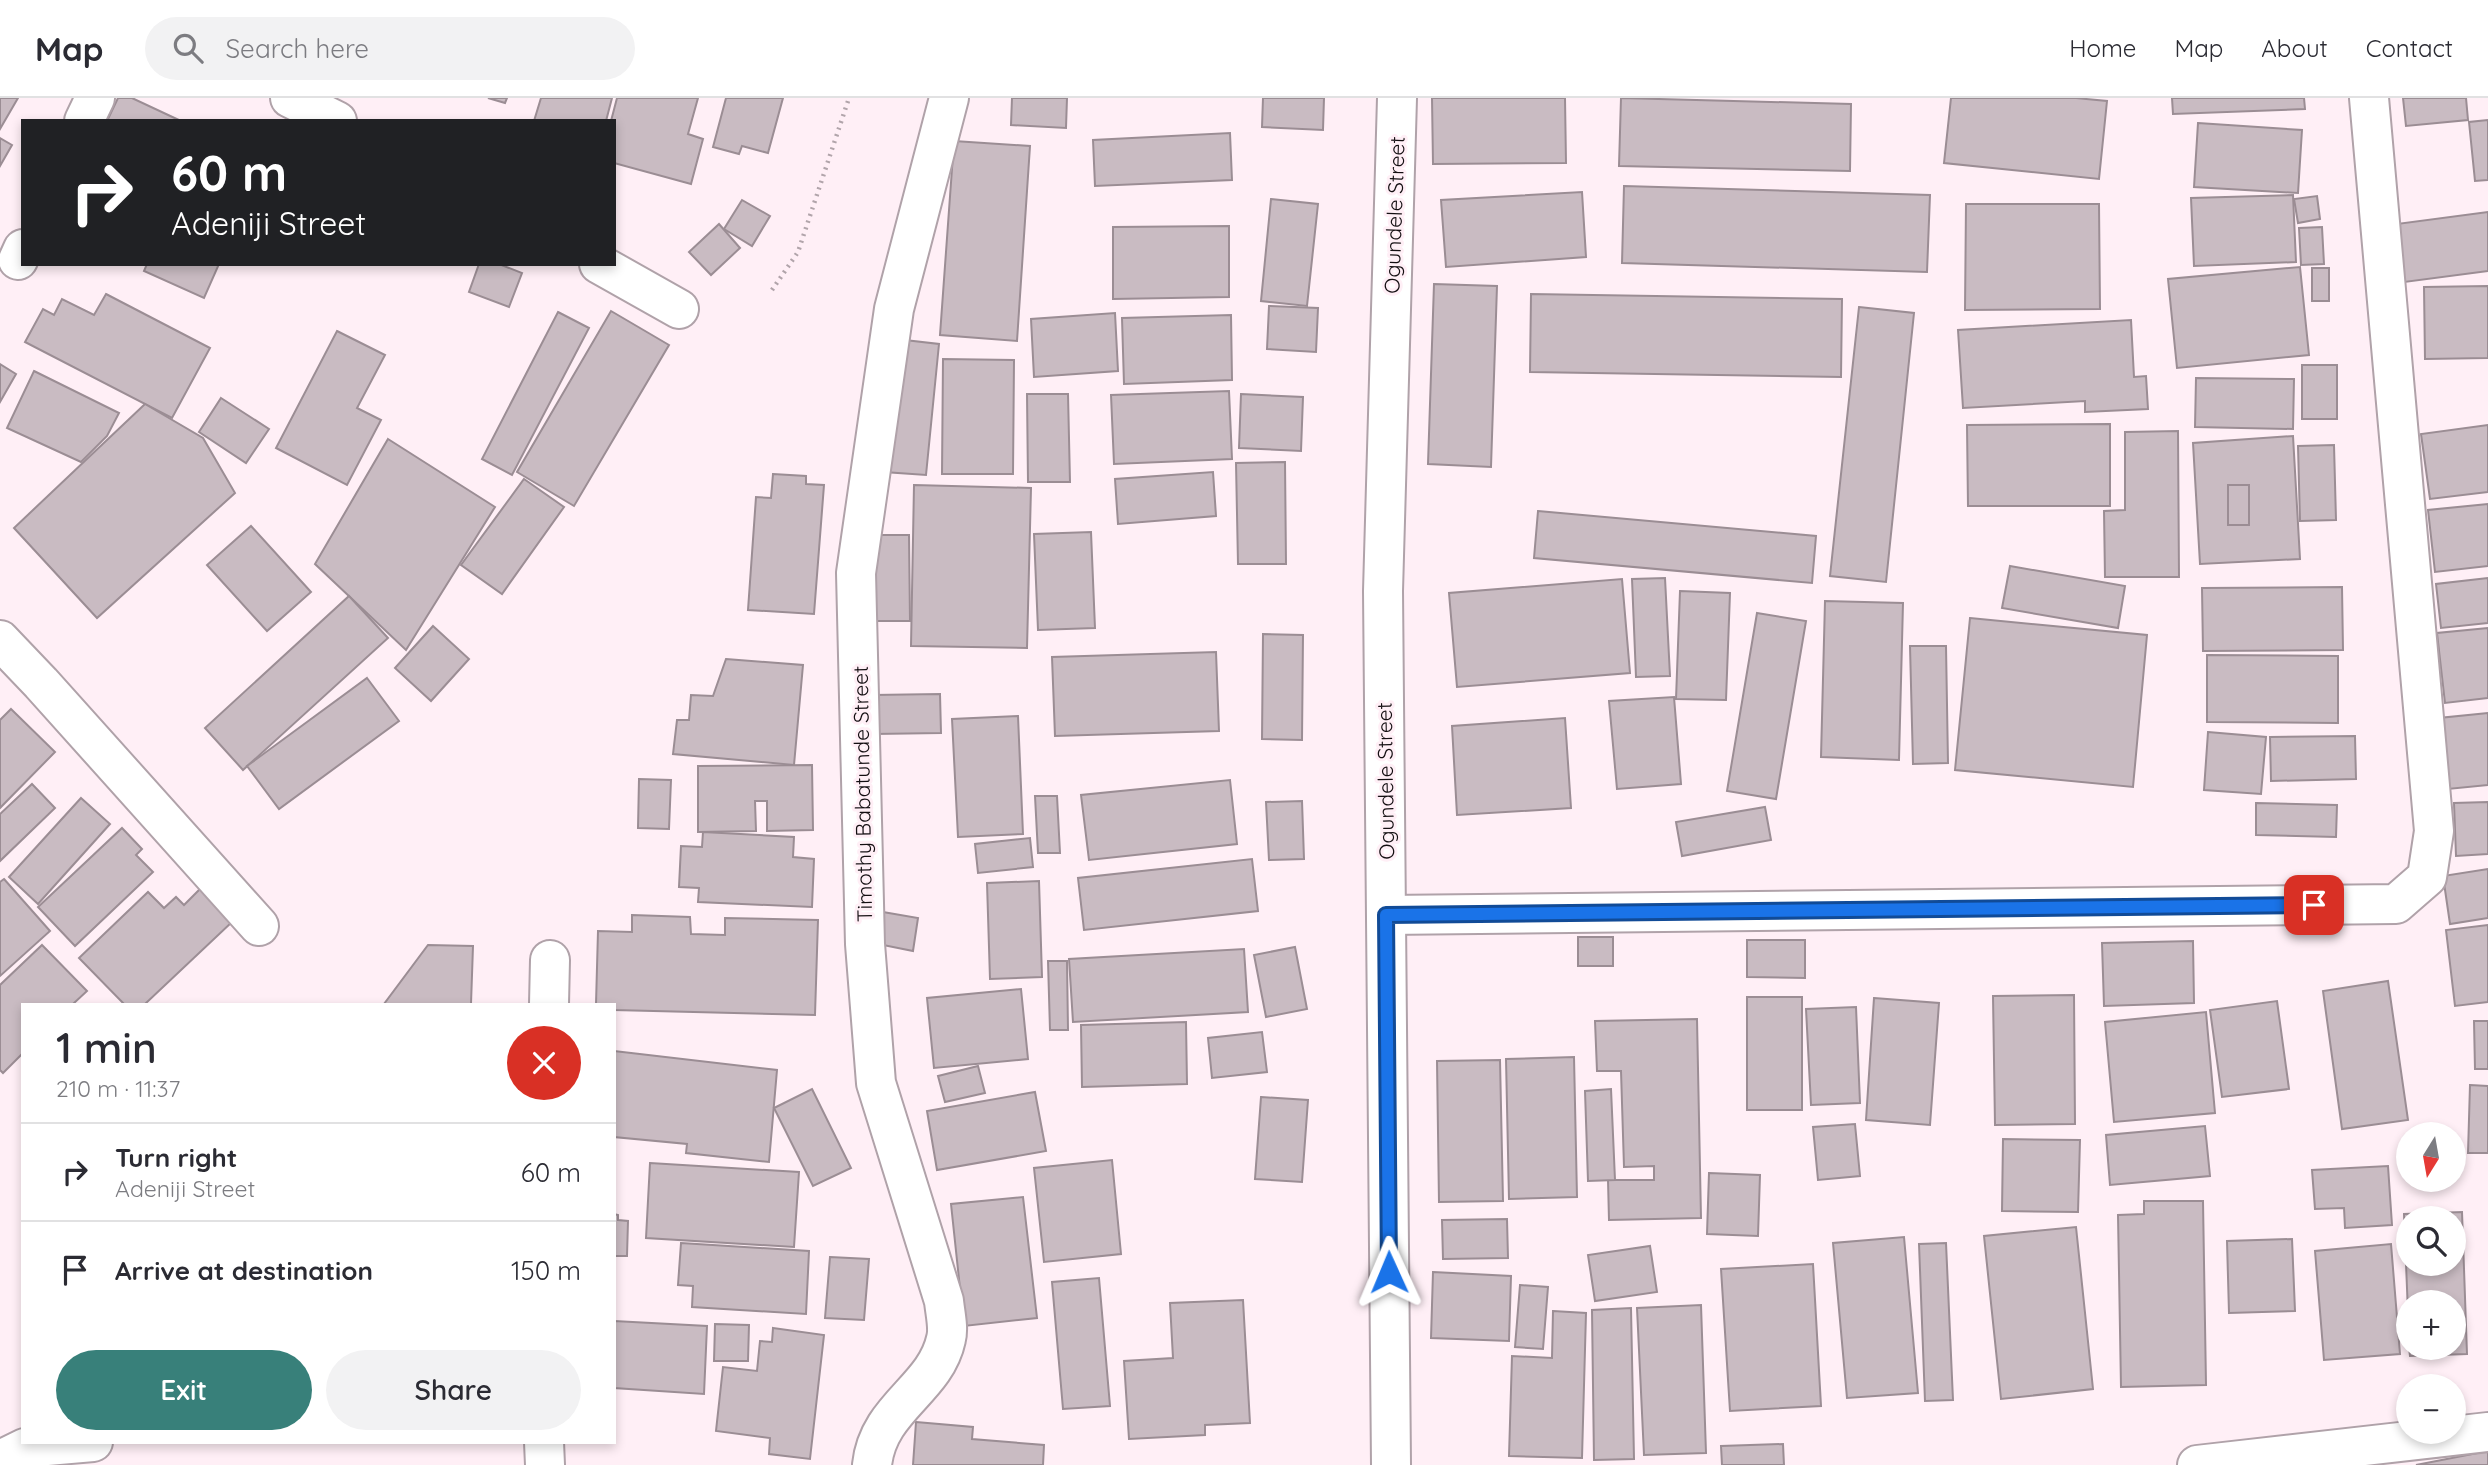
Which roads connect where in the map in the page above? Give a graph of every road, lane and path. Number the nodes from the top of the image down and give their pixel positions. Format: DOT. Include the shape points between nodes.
graph roads {
  1 [pos="95,98"];
  2 [pos="290,98"];
  3 [pos="849,98"];
  4 [pos="949,98"];
  5 [pos="1397,98"];
  6 [pos="2369,98"];
  7 [pos="85,119"];
  8 [pos="333,119"];
  9 [pos="603,266"];
  10 [pos="772,290"];
  11 [pos="679,309"];
  12 [pos="0,640"];
  13 [pos="1386,915"];
  14 [pos="259,926"];
  15 [pos="550,960"];
  16 [pos="549,1003"];
  17 [pos="2488,1432"];
  18 [pos="70,1444"];
  19 [pos="544,1444"];
  20 [pos="2283,1459"];
  21 [pos="0,1460"];
  22 [pos="545,1465"];
  23 [pos="872,1465"];
  24 [pos="1391,1465"];
  25 [pos="2197,1465"];
  1 -- 7 [label="street"];
  2 -- 8 [label="street"];
  3 -- 10 [label="path" via="798,252"];
  4 -- 23 [label="street, Timothy Babatunde Street" via="894,309 856,573 865,944 876,1083 944,1301 947,1338 934,1370 888,1420"];
  5 -- 13 [label="street, Ogundele Street" via="1383,591"];
  6 -- 13 [label="street" via="2434,831 2427,877 2396,904"];
  9 -- 11 [label="street"];
  12 -- 14 [label="street"];
  13 -- 24 [label="street, Ogundele Street"];
  15 -- 16 [label="street"];
  17 -- 20 [label="street"];
  18 -- 21 [label="street" via="25,1448"];
  19 -- 22 [label="street"];
  20 -- 25 [label="street"];
}
